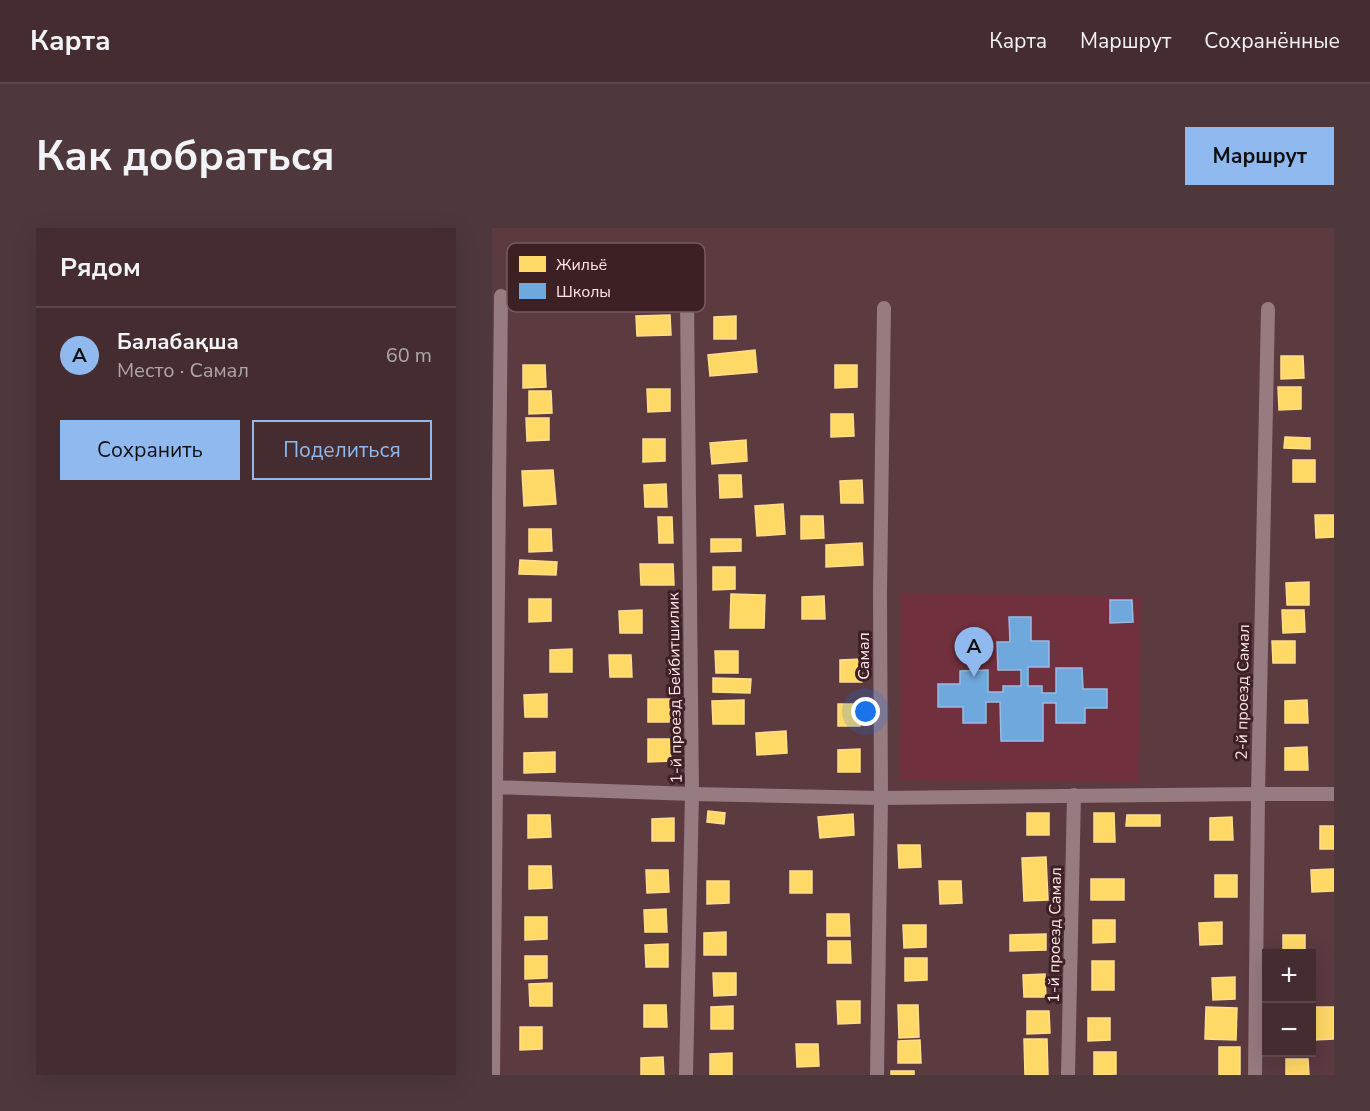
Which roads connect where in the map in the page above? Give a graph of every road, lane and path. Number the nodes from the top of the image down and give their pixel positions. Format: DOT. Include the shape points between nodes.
graph roads {
  1 [pos="501,296"];
  2 [pos="884,308"];
  3 [pos="1268,309"];
  4 [pos="687,312"];
  5 [pos="494,787"];
  6 [pos="692,794"];
  7 [pos="1258,794"];
  8 [pos="1334,794"];
  9 [pos="1074,795"];
  10 [pos="882,798"];
  11 [pos="493,1075"];
  12 [pos="686,1075"];
  13 [pos="877,1075"];
  14 [pos="1068,1075"];
  15 [pos="1255,1075"];
  1 -- 5 [label="street"];
  2 -- 10 [label="street, Самал"];
  3 -- 7 [label="street, 2-й проезд Самал"];
  4 -- 6 [label="street, 1-й проезд Бейбитшилик"];
  5 -- 6 [label="street"];
  5 -- 11 [label="street"];
  6 -- 10 [label="street"];
  6 -- 12 [label="street, 1-й проезд Бейбитшилик"];
  7 -- 8 [label="street"];
  7 -- 9 [label="street"];
  7 -- 15 [label="street, 2-й проезд Самал"];
  9 -- 10 [label="street"];
  9 -- 14 [label="street, 1-й проезд Самал"];
  10 -- 13 [label="street, Самал"];
}
